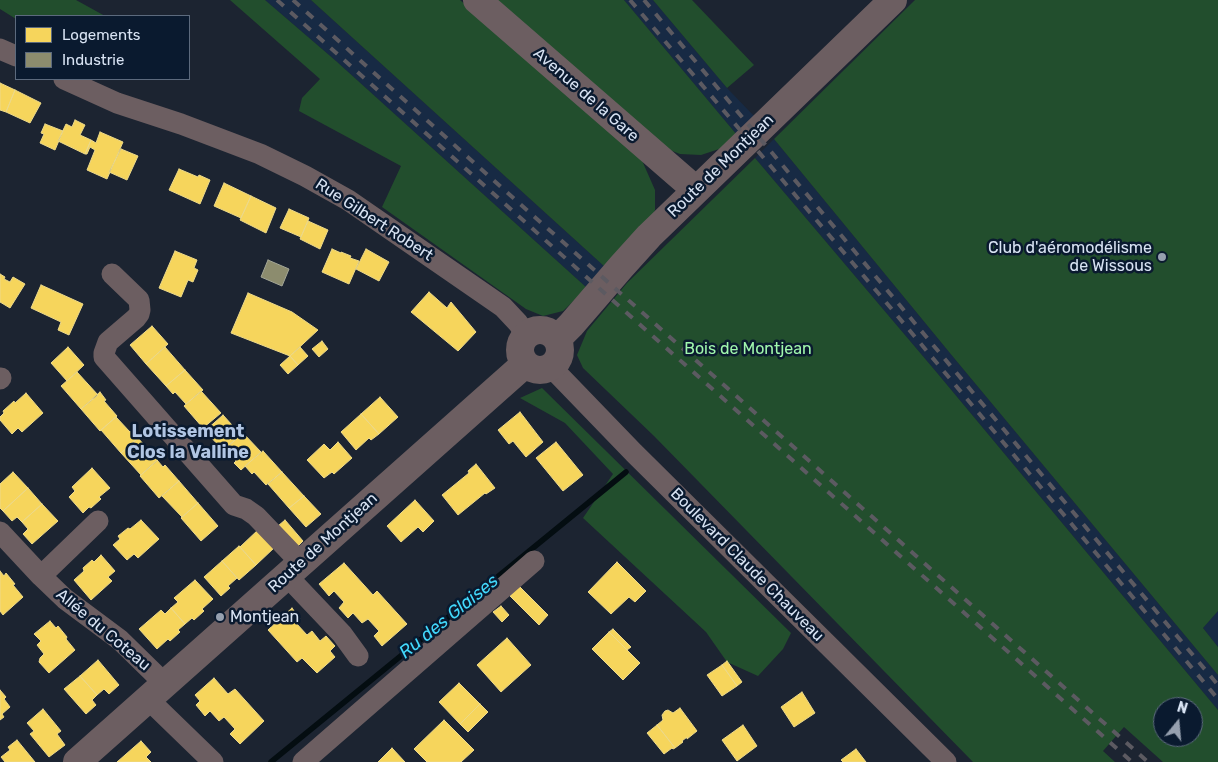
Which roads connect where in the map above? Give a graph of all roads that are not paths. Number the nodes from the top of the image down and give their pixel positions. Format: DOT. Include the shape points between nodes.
graph roads {
  1 [pos="477,0"];
  2 [pos="893,0"];
  3 [pos="0,48"];
  4 [pos="15,56"];
  5 [pos="66,80"];
  6 [pos="696,190"];
  7 [pos="112,274"];
  8 [pos="526,335"];
  9 [pos="557,339"];
  10 [pos="524,364"];
  11 [pos="551,367"];
  12 [pos="98,521"];
  13 [pos="0,532"];
  14 [pos="534,560"];
  15 [pos="294,569"];
  16 [pos="40,576"];
  17 [pos="358,656"];
  18 [pos="157,691"];
  19 [pos="77,762"];
  20 [pos="213,762"];
  21 [pos="303,762"];
  22 [pos="946,762"];
  1 -- 6 [label="street, Avenue de la Gare"];
  2 -- 6 [label="street, Route de Montjean"];
  3 -- 4 [label="street"];
  5 -- 8 [label="street, Rue Gilbert Robert" via="117,103 260,154 306,176 348,200 503,307"];
  6 -- 9 [label="street, Route de Montjean"];
  7 -- 15 [label="street" via="139,300 140,310 136,318 108,342 104,357 234,505 256,516"];
  8 -- 9 [label="street" via="546,330"];
  8 -- 10 [label="street" via="520,349"];
  9 -- 11 [label="street" via="560,354"];
  10 -- 11 [label="street" via="537,370"];
  10 -- 15 [label="street, Route de Montjean"];
  11 -- 22 [label="street, Boulevard Claude Chauveau"];
  12 -- 16 [label="street, Allée du Coteau"];
  13 -- 16 [label="street, Allée du Coteau"];
  14 -- 21 [label="street"];
  15 -- 17 [label="street"];
  15 -- 18 [label="street, Route de Montjean"];
  16 -- 18 [label="street, Allée du Coteau" via="120,640"];
  18 -- 19 [label="street, Route de Montjean"];
  18 -- 20 [label="street, Allée du Coteau"];
}
